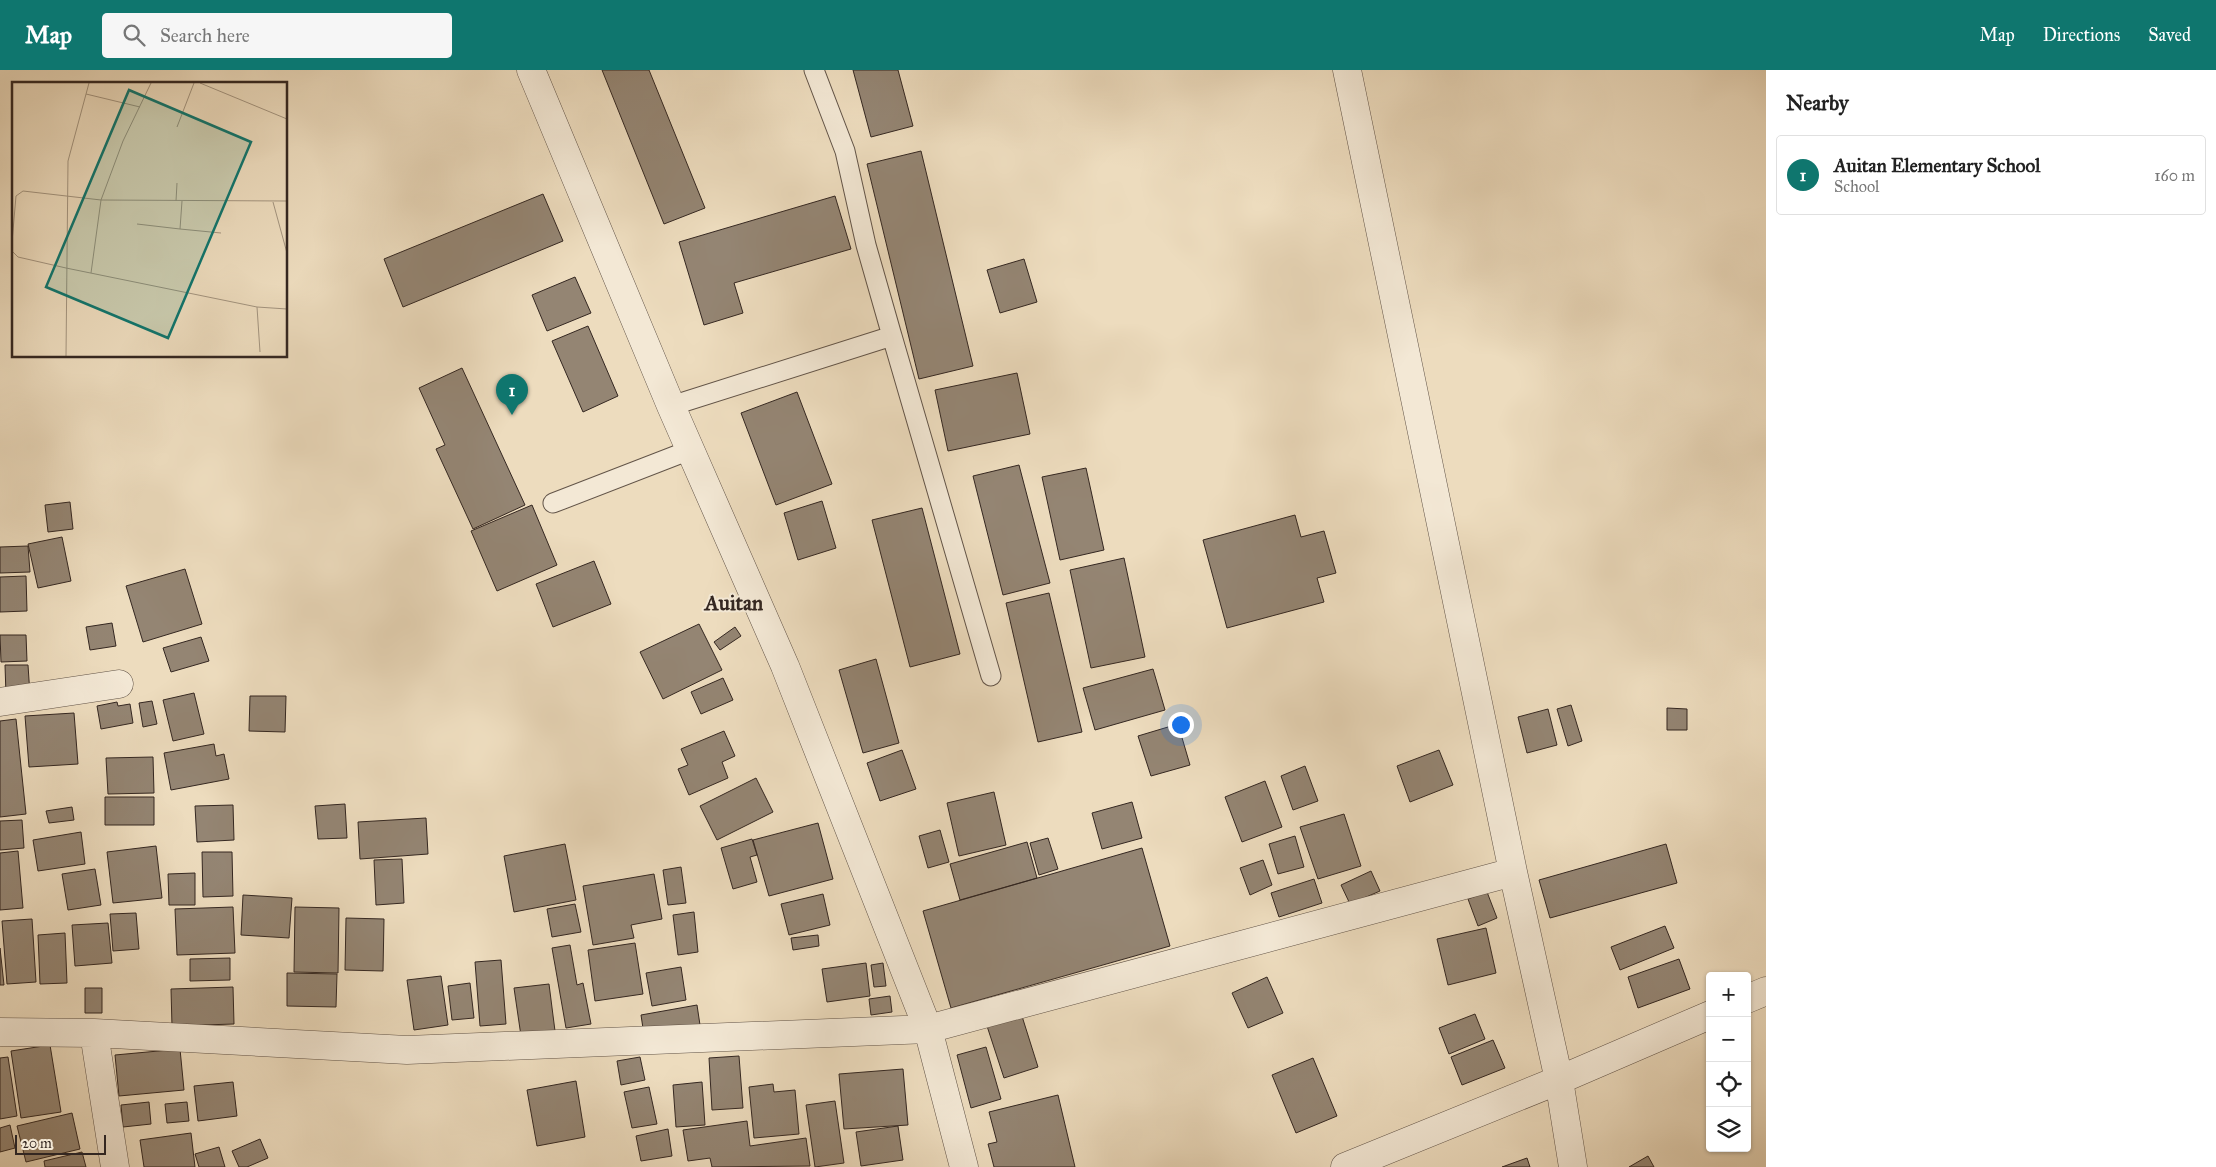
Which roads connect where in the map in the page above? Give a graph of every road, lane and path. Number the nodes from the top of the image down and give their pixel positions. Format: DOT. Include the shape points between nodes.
graph roads {
  1 [pos="531,70"];
  2 [pos="814,70"];
  3 [pos="1347,70"];
  4 [pos="892,336"];
  5 [pos="671,406"];
  6 [pos="690,450"];
  7 [pos="554,503"];
  8 [pos="991,676"];
  9 [pos="119,684"];
  10 [pos="0,702"];
  11 [pos="1513,872"];
  12 [pos="1766,991"];
  13 [pos="1751,997"];
  14 [pos="1706,1017"];
  15 [pos="928,1029"];
  16 [pos="0,1032"];
  17 [pos="94,1033"];
  18 [pos="1559,1080"];
  19 [pos="115,1167"];
  20 [pos="964,1167"];
  21 [pos="1345,1167"];
  22 [pos="1573,1167"];
  1 -- 5 [label="street"];
  2 -- 4 [label="lane" via="845,151 866,245"];
  3 -- 11 [label="street"];
  4 -- 5 [label="lane"];
  4 -- 8 [label="lane"];
  5 -- 6 [label="street"];
  6 -- 7 [label="lane"];
  6 -- 15 [label="street" via="785,666"];
  9 -- 10 [label="street"];
  11 -- 15 [label="street"];
  11 -- 18 [label="street"];
  12 -- 13 [label="street"];
  14 -- 18 [label="street"];
  15 -- 17 [label="street" via="407,1050"];
  15 -- 20 [label="street"];
  16 -- 17 [label="street"];
  17 -- 19 [label="street"];
  18 -- 21 [label="street"];
  18 -- 22 [label="street"];
}
